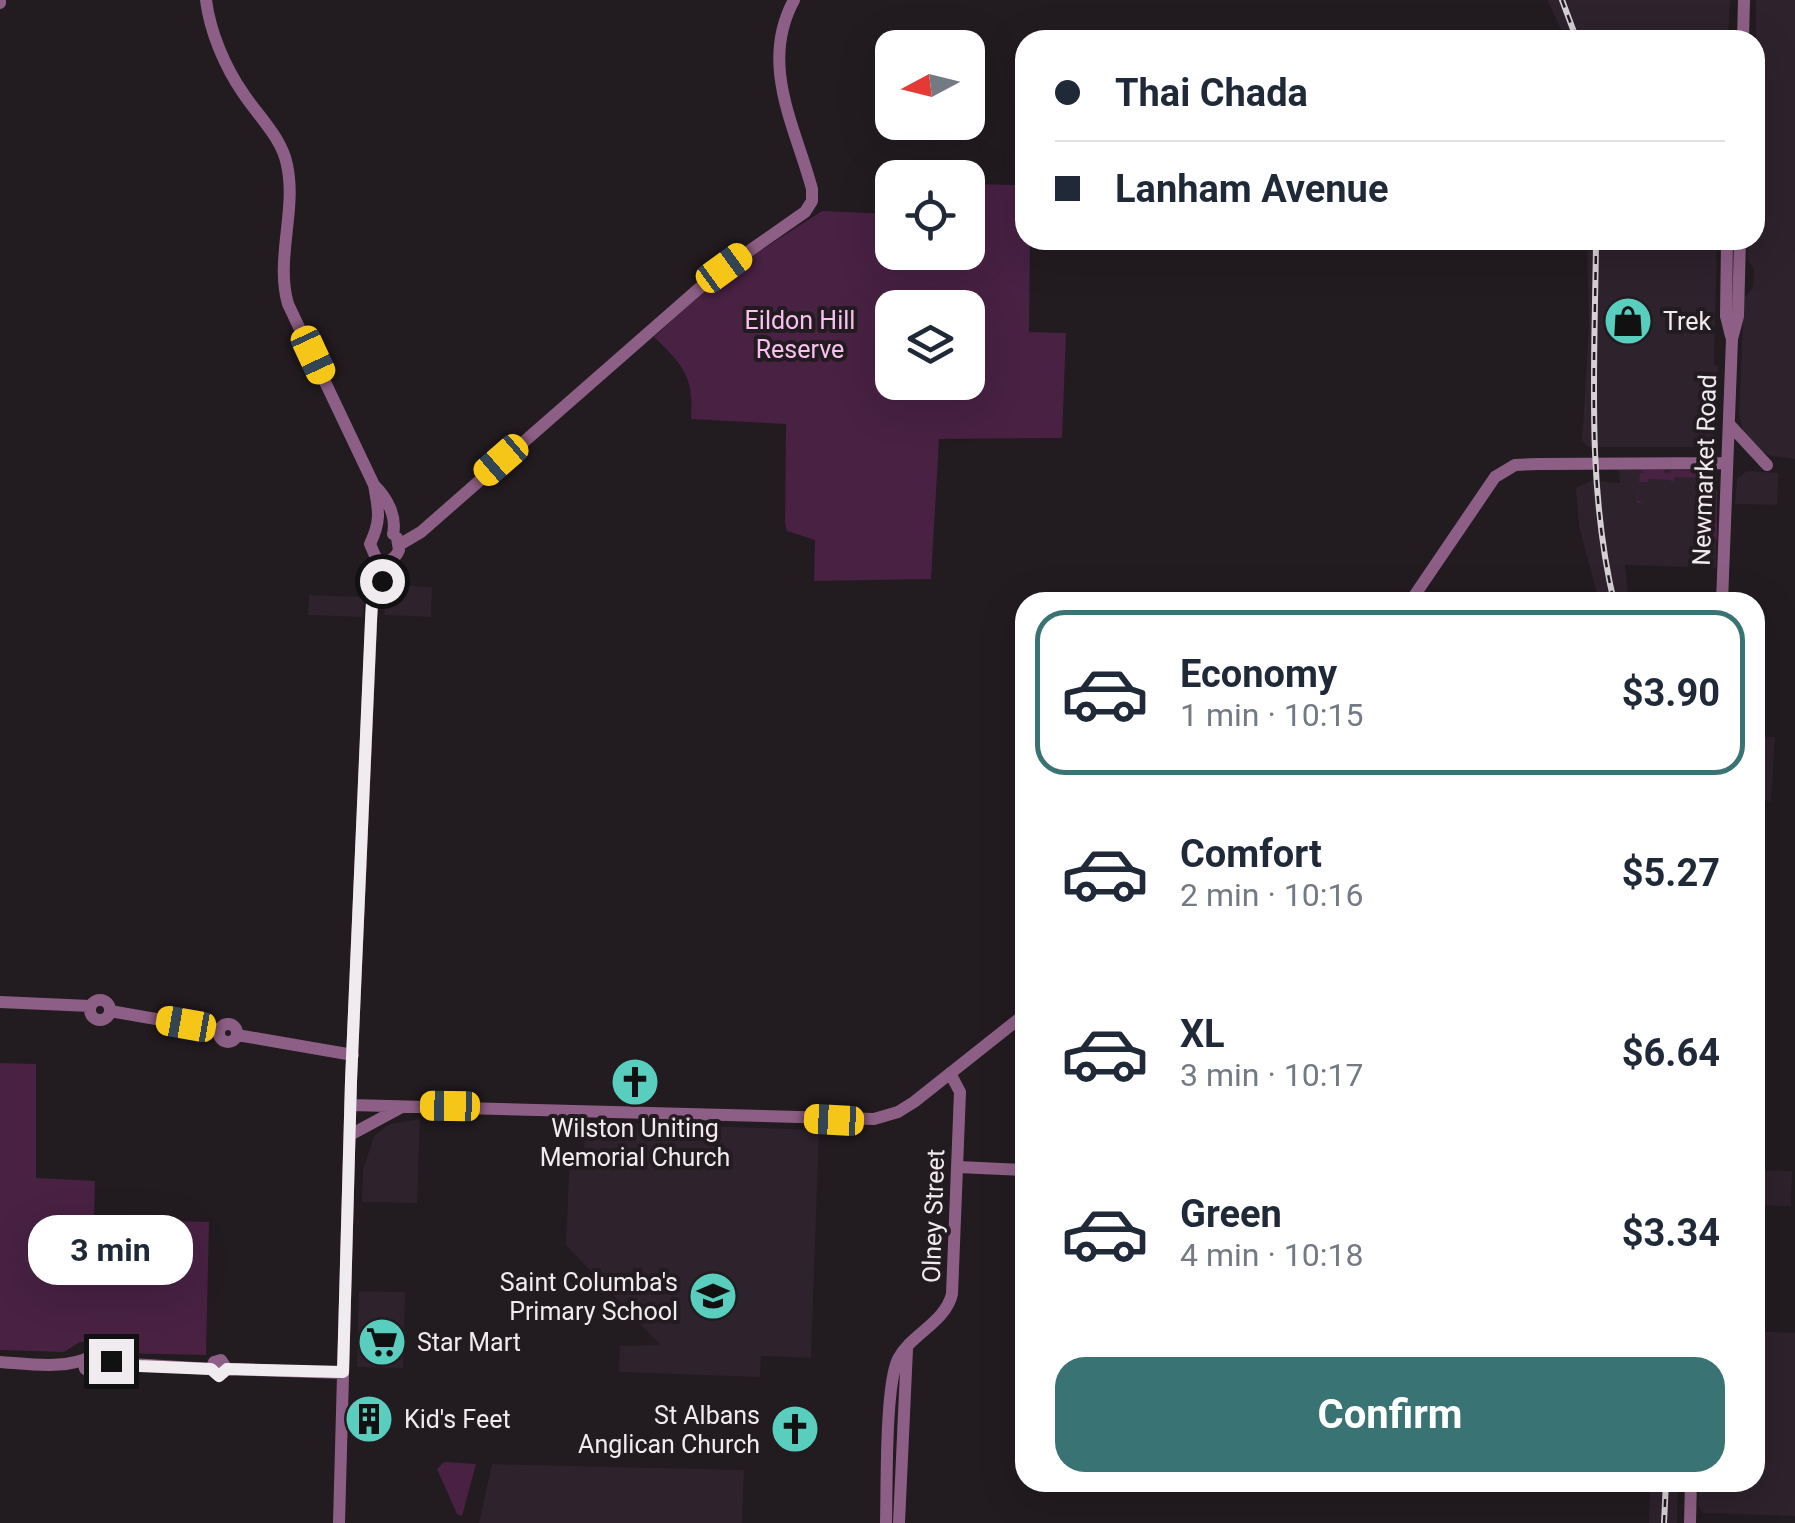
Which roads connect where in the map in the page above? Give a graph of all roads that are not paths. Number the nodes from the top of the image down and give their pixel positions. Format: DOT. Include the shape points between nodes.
graph roads {
  1 [pos="206,0"];
  2 [pos="794,0"];
  3 [pos="1744,0"];
  4 [pos="1743,30"];
  5 [pos="1727,250"];
  6 [pos="1740,250"];
  7 [pos="1732,338"];
  8 [pos="1729,424"];
  9 [pos="1728,463"];
  10 [pos="1767,465"];
  11 [pos="374,485"];
  12 [pos="378,533"];
  13 [pos="396,538"];
  14 [pos="381,560"];
  15 [pos="1417,592"];
  16 [pos="1722,592"];
  17 [pos="0,1002"];
  18 [pos="1015,1022"];
  19 [pos="352,1055"];
  20 [pos="950,1074"];
  21 [pos="351,1105"];
  22 [pos="407,1105"];
  23 [pos="350,1135"];
  24 [pos="958,1168"];
  25 [pos="1015,1170"];
  26 [pos="908,1346"];
  27 [pos="0,1362"];
  28 [pos="343,1372"];
  29 [pos="1691,1492"];
  30 [pos="339,1523"];
  31 [pos="886,1523"];
  32 [pos="899,1523"];
  33 [pos="1690,1523"];
  1 -- 11 [label="main road" via="233,78 284,156 286,296"];
  2 -- 13 [label="main road" via="784,23 778,77 812,189 809,206 712,277 430,521"];
  3 -- 4 [label="main road"];
  5 -- 7 [label="main road, Newmarket Road"];
  6 -- 7 [label="main road, Newmarket Road"];
  7 -- 8 [label="main road, Newmarket Road"];
  8 -- 9 [label="main road, Newmarket Road"];
  8 -- 10 [label="main road"];
  9 -- 15 [label="main road" via="1523,464 1499,474"];
  9 -- 16 [label="main road, Newmarket Road"];
  11 -- 12 [label="main road"];
  11 -- 13 [label="main road" via="393,517"];
  12 -- 13 [label="main road"];
  12 -- 14 [label="main road" via="370,544"];
  13 -- 14 [label="main road" via="397,554"];
  14 -- 19 [label="main road" via="386,571 372,602"];
  17 -- 19 [label="main road" via="90,1006 101,1000 110,1011 219,1030 228,1042 237,1035"];
  18 -- 20 [label="main road"];
  19 -- 21 [label="main road"];
  20 -- 22 [label="main road" via="898,1112 860,1120"];
  20 -- 24 [label="main road, Olney Street" via="960,1088"];
  21 -- 22 [label="main road"];
  21 -- 23 [label="main road"];
  22 -- 23 [label="main road"];
  23 -- 28 [label="main road"];
  24 -- 25 [label="main road"];
  24 -- 26 [label="main road, Olney Street" via="952,1298"];
  26 -- 31 [label="main road" via="893,1377"];
  26 -- 32 [label="main road"];
  27 -- 28 [label="main road" via="84,1362 92,1356 99,1362 211,1369 221,1360 227,1369"];
  28 -- 30 [label="main road"];
  29 -- 33 [label="main road"];
}
